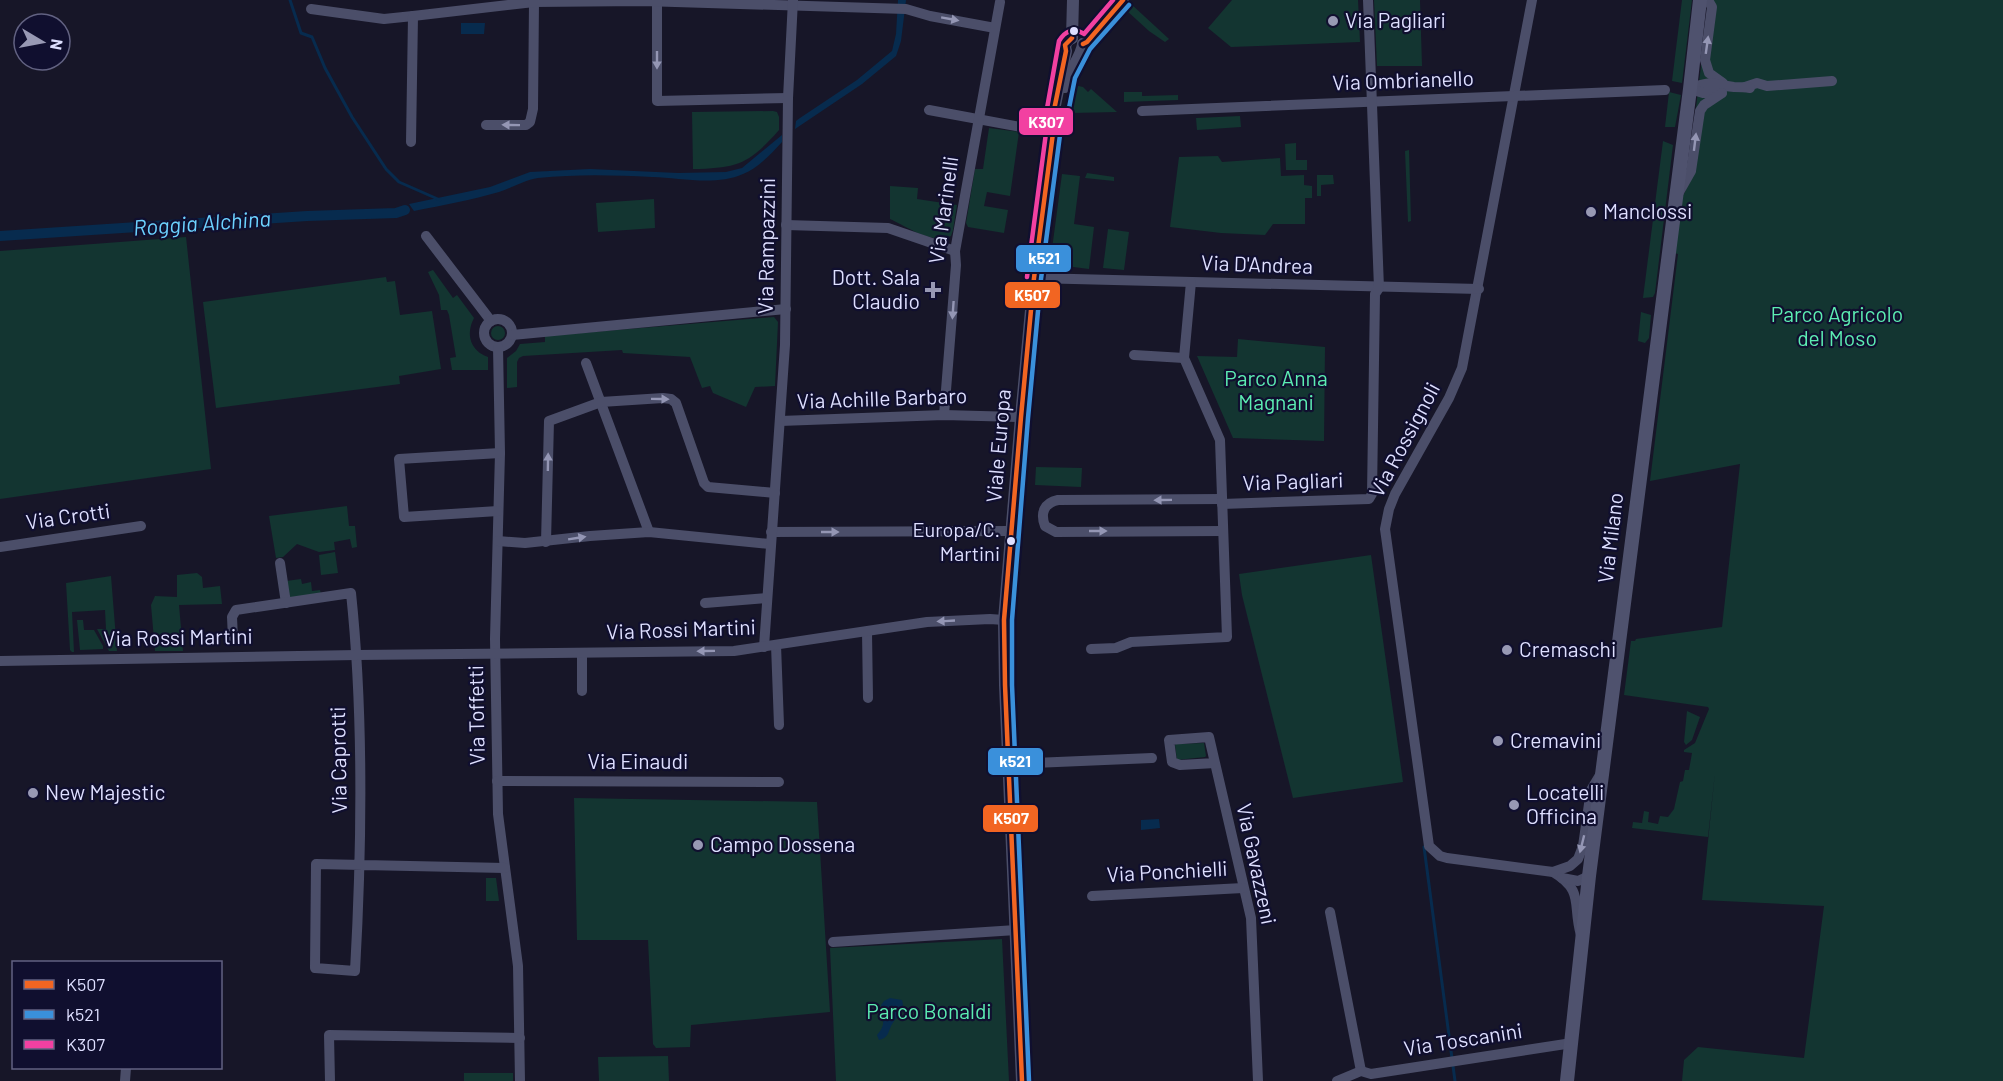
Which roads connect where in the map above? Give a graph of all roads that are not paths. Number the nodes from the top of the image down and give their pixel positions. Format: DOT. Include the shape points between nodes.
graph roads {
  1 [pos="444,0"];
  2 [pos="622,0"];
  3 [pos="1073,0"];
  4 [pos="1124,0"];
  5 [pos="1368,0"];
  6 [pos="1532,0"];
  7 [pos="1700,0"];
  8 [pos="1708,0"];
  9 [pos="657,1"];
  10 [pos="534,2"];
  11 [pos="793,2"];
  12 [pos="1000,2"];
  13 [pos="493,3"];
  14 [pos="311,9"];
  15 [pos="444,12"];
  16 [pos="413,16"];
  17 [pos="995,28"];
  18 [pos="1075,47"];
  19 [pos="1832,81"];
  20 [pos="1726,88"];
  21 [pos="1690,89"];
  22 [pos="1665,90"];
  23 [pos="1514,96"];
  24 [pos="788,98"];
  25 [pos="1372,102"];
  26 [pos="929,110"];
  27 [pos="1142,111"];
  28 [pos="978,119"];
  29 [pos="486,125"];
  30 [pos="1053,133"];
  31 [pos="411,142"];
  32 [pos="1676,196"];
  33 [pos="786,225"];
  34 [pos="426,236"];
  35 [pos="955,252"];
  36 [pos="1034,278"];
  37 [pos="1191,282"];
  38 [pos="1379,288"];
  39 [pos="1479,289"];
  40 [pos="786,309"];
  41 [pos="491,321"];
  42 [pos="512,334"];
  43 [pos="498,347"];
  44 [pos="1134,355"];
  45 [pos="1184,358"];
  46 [pos="586,363"];
  47 [pos="602,402"];
  48 [pos="944,415"];
  49 [pos="1021,417"];
  50 [pos="780,421"];
  51 [pos="500,453"];
  52 [pos="775,493"];
  53 [pos="1222,502"];
  54 [pos="498,511"];
  55 [pos="141,526"];
  56 [pos="1012,531"];
  57 [pos="1223,531"];
  58 [pos="649,532"];
  59 [pos="771,538"];
  60 [pos="498,541"];
  61 [pos="546,542"];
  62 [pos="0,547"];
  63 [pos="280,563"];
  64 [pos="767,598"];
  65 [pos="286,603"];
  66 [pos="705,603"];
  67 [pos="1004,620"];
  68 [pos="867,632"];
  69 [pos="233,639"];
  70 [pos="770,646"];
  71 [pos="1091,649"];
  72 [pos="582,653"];
  73 [pos="495,654"];
  74 [pos="357,655"];
  75 [pos="0,661"];
  76 [pos="582,692"];
  77 [pos="868,698"];
  78 [pos="779,725"];
  79 [pos="1152,758"];
  80 [pos="1215,763"];
  81 [pos="1008,764"];
  82 [pos="1602,772"];
  83 [pos="497,781"];
  84 [pos="779,782"];
  85 [pos="360,866"];
  86 [pos="505,868"];
  87 [pos="1559,873"];
  88 [pos="1589,876"];
  89 [pos="1243,888"];
  90 [pos="1092,896"];
  91 [pos="1330,912"];
  92 [pos="1016,930"];
  93 [pos="1582,939"];
  94 [pos="833,942"];
  95 [pos="520,1038"];
  96 [pos="1572,1042"];
  97 [pos="1361,1071"];
  98 [pos="330,1081"];
  99 [pos="520,1081"];
  100 [pos="1022,1081"];
  101 [pos="1258,1081"];
  102 [pos="1337,1081"];
  103 [pos="1567,1081"];
  1 -- 15 [label="street"];
  2 -- 9 [label="street"];
  2 -- 10 [label="street"];
  3 -- 18 [label="street"];
  4 -- 18 [label="street" via="1087,42"];
  5 -- 25 [label="street, Via Pagliari"];
  6 -- 23 [label="street, Via Rossignoli"];
  7 -- 21 [label="main road, Via Milano"];
  20 -- 8 [label="street, one-way" via="1709,73 1705,60 1712,7"];
  9 -- 11 [label="street"];
  9 -- 24 [label="street, one-way" via="657,101"];
  10 -- 13 [label="street"];
  10 -- 29 [label="street, one-way" via="532,117 526,125"];
  11 -- 17 [label="street, one-way" via="913,10"];
  11 -- 24 [label="street, Via Rampazzini"];
  12 -- 17 [label="street, Via Marinelli"];
  13 -- 15 [label="street"];
  14 -- 16 [label="street" via="384,19"];
  15 -- 16 [label="street"];
  16 -- 31 [label="street"];
  17 -- 28 [label="street, Via Marinelli"];
  18 -- 30 [label="street, Viale Europa"];
  19 -- 20 [label="street" via="1757,90"];
  20 -- 21 [label="street" via="1704,83"];
  32 -- 20 [label="street, one-way" via="1691,171 1700,111"];
  21 -- 32 [label="main road, Via Milano"];
  22 -- 23 [label="street, Via Ombrianello"];
  23 -- 25 [label="street, Via Ombrianello"];
  23 -- 39 [label="street, Via Rossignoli"];
  24 -- 33 [label="street, Via Rampazzini"];
  25 -- 27 [label="street, Via Ombrianello"];
  25 -- 38 [label="street, Via Pagliari"];
  26 -- 28 [label="street"];
  28 -- 30 [label="street"];
  28 -- 35 [label="street, Via Marinelli"];
  30 -- 36 [label="street, Viale Europa"];
  32 -- 82 [label="main road, Via Milano"];
  33 -- 35 [label="street" via="888,228"];
  33 -- 40 [label="street, Via Rampazzini"];
  34 -- 41 [label="street"];
  35 -- 48 [label="street, Via Marinelli, one-way"];
  36 -- 37 [label="street, Via D'Andrea"];
  36 -- 49 [label="street, Viale Europa"];
  37 -- 38 [label="street, Via D'Andrea"];
  37 -- 45 [label="street, Via Pagliari"];
  38 -- 39 [label="street, Via D'Andrea"];
  38 -- 53 [label="street, Via Pagliari" via="1375,294 1369,499"];
  39 -- 87 [label="street, Via Rossignoli" via="1457,383 1395,495 1385,529 1429,846 1447,858"];
  40 -- 42 [label="street"];
  40 -- 50 [label="street, Via Rampazzini"];
  41 -- 42 [label="street" via="504,320"];
  41 -- 43 [label="street, Via Toffetti" via="485,327 484,337 489,345"];
  42 -- 43 [label="street" via="509,342"];
  43 -- 51 [label="street, Via Toffetti"];
  44 -- 45 [label="street"];
  45 -- 53 [label="street, Via Pagliari" via="1220,440"];
  46 -- 47 [label="street"];
  47 -- 52 [label="street, one-way" via="671,399 676,403 708,487"];
  47 -- 58 [label="street"];
  61 -- 47 [label="street, one-way" via="549,421"];
  48 -- 49 [label="street, Via Achille Barbaro"];
  48 -- 50 [label="street, Via Achille Barbaro"];
  49 -- 56 [label="street, Viale Europa"];
  50 -- 52 [label="street, Via Rampazzini"];
  51 -- 54 [label="street, Via Toffetti"];
  51 -- 54 [label="street" via="399,459 404,517"];
  52 -- 59 [label="street, Via Rampazzini"];
  53 -- 57 [label="street, Via Pagliari"];
  53 -- 57 [label="street, one-way" via="1058,500 1048,504 1042,515 1045,526 1056,532"];
  54 -- 60 [label="street, Via Toffetti"];
  55 -- 62 [label="street, Via Crotti"];
  59 -- 56 [label="street, one-way"];
  56 -- 67 [label="street, Viale Europa"];
  57 -- 71 [label="street, Via Pagliari" via="1227,637 1131,642 1116,648"];
  58 -- 59 [label="street"];
  61 -- 58 [label="street, one-way"];
  59 -- 64 [label="street, Via Rampazzini"];
  60 -- 61 [label="street"];
  60 -- 73 [label="street, Via Toffetti"];
  63 -- 65 [label="street"];
  64 -- 66 [label="street"];
  64 -- 70 [label="street, Via Rampazzini"];
  65 -- 69 [label="street, Via Rossi Martini" via="236,610 232,616"];
  65 -- 74 [label="street, Via Rossi Martini" via="351,593"];
  67 -- 68 [label="street, Via Rossi Martini, one-way" via="927,622"];
  67 -- 81 [label="street, Viale Europa"];
  68 -- 70 [label="street, Via Rossi Martini"];
  68 -- 77 [label="street"];
  70 -- 72 [label="street, Via Rossi Martini, one-way" via="734,651"];
  70 -- 78 [label="street, Via Rampazzini"];
  72 -- 73 [label="street, Via Rossi Martini"];
  72 -- 76 [label="street"];
  73 -- 74 [label="street, Via Rossi Martini"];
  73 -- 83 [label="street, Via Toffetti"];
  74 -- 75 [label="street, Via Rossi Martini"];
  74 -- 85 [label="street, Via Caprotti"];
  79 -- 81 [label="street"];
  80 -- 80 [label="street, Via Gavazzeni" via="1209,736 1169,740 1172,762"];
  80 -- 89 [label="street, Via Gavazzeni"];
  81 -- 92 [label="street, Viale Europa"];
  82 -- 87 [label="street, one-way" via="1591,790 1578,859"];
  82 -- 88 [label="main road, Via Milano"];
  83 -- 84 [label="street, Via Einaudi"];
  83 -- 86 [label="street, Via Toffetti"];
  85 -- 85 [label="street, Via Caprotti" via="316,864 315,968 355,971"];
  85 -- 86 [label="street"];
  86 -- 95 [label="street, Via Toffetti" via="518,966"];
  87 -- 88 [label="street, Via Rossignoli" via="1580,871"];
  87 -- 93 [label="street" via="1576,897"];
  88 -- 93 [label="main road, Via Milano"];
  89 -- 90 [label="street, Via Ponchielli"];
  89 -- 101 [label="street, Via Gavazzeni" via="1251,918"];
  91 -- 97 [label="street"];
  92 -- 94 [label="street"];
  92 -- 100 [label="street, Viale Europa"];
  93 -- 96 [label="main road, Via Milano"];
  95 -- 98 [label="street" via="329,1035"];
  95 -- 99 [label="street, Via Toffetti"];
  96 -- 97 [label="street, Via Toscanini" via="1371,1074"];
  96 -- 103 [label="main road, Via Milano"];
  97 -- 102 [label="street, Via Toscanini"];
}
